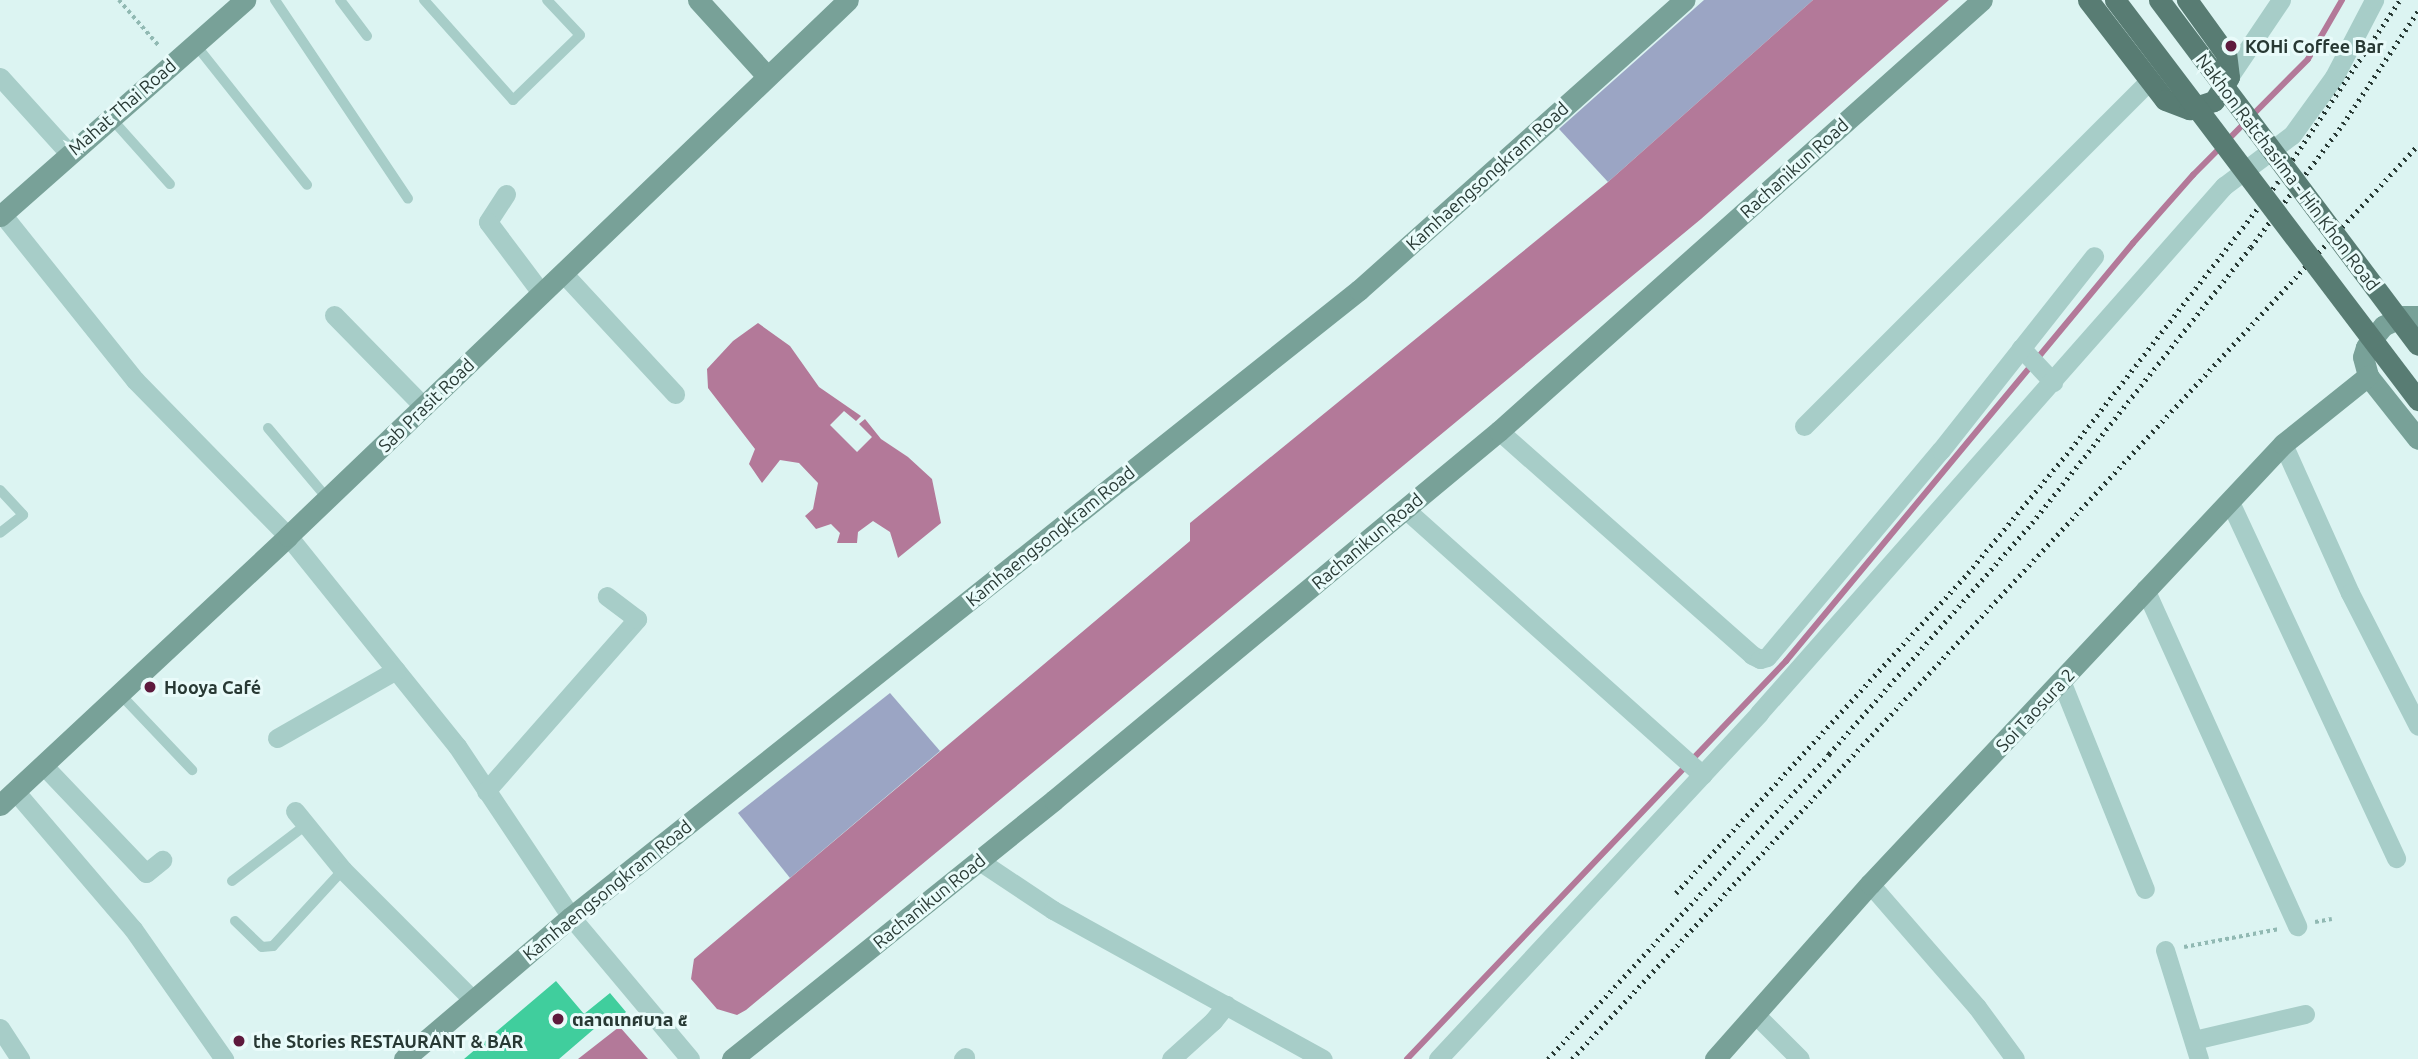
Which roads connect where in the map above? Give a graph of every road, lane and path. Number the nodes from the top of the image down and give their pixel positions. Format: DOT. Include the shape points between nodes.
graph roads {
  1 [pos="119,0"];
  2 [pos="245,0"];
  3 [pos="275,0"];
  4 [pos="340,0"];
  5 [pos="425,0"];
  6 [pos="547,0"];
  7 [pos="698,0"];
  8 [pos="848,0"];
  9 [pos="1685,0"];
  10 [pos="1982,0"];
  11 [pos="2088,0"];
  12 [pos="2115,0"];
  13 [pos="2159,0"];
  14 [pos="2187,0"];
  15 [pos="2281,0"];
  16 [pos="2374,0"];
  17 [pos="366,36"];
  18 [pos="194,44"];
  19 [pos="173,62"];
  20 [pos="767,76"];
  21 [pos="0,77"];
  22 [pos="2229,77"];
  23 [pos="2150,80"];
  24 [pos="109,117"];
  25 [pos="69,153"];
  26 [pos="170,184"];
  27 [pos="307,185"];
  28 [pos="506,194"];
  29 [pos="408,199"];
  30 [pos="1,215"];
  31 [pos="2094,256"];
  32 [pos="563,274"];
  33 [pos="542,294"];
  34 [pos="334,314"];
  35 [pos="2418,316"];
  36 [pos="2418,345"];
  37 [pos="2024,351"];
  38 [pos="2368,376"];
  39 [pos="2048,377"];
  40 [pos="675,394"];
  41 [pos="2418,400"];
  42 [pos="424,407"];
  43 [pos="1804,426"];
  44 [pos="268,428"];
  45 [pos="1499,431"];
  46 [pos="2415,431"];
  47 [pos="2283,444"];
  48 [pos="0,490"];
  49 [pos="328,498"];
  50 [pos="2230,502"];
  51 [pos="1405,509"];
  52 [pos="0,533"];
  53 [pos="288,536"];
  54 [pos="2146,589"];
  55 [pos="607,596"];
  56 [pos="396,670"];
  57 [pos="2062,683"];
  58 [pos="119,693"];
  59 [pos="2416,716"];
  60 [pos="277,738"];
  61 [pos="43,765"];
  62 [pos="1694,768"];
  63 [pos="192,770"];
  64 [pos="486,791"];
  65 [pos="7,798"];
  66 [pos="302,817"];
  67 [pos="2396,858"];
  68 [pos="162,860"];
  69 [pos="978,860"];
  70 [pos="343,870"];
  71 [pos="232,881"];
  72 [pos="1870,884"];
  73 [pos="2145,889"];
  74 [pos="571,917"];
  75 [pos="2332,919"];
  76 [pos="235,921"];
  77 [pos="2297,926"];
  78 [pos="2165,950"];
  79 [pos="473,1000"];
  80 [pos="1226,1005"];
  81 [pos="2305,1014"];
  82 [pos="1756,1015"];
  83 [pos="0,1028"];
  84 [pos="2197,1049"];
  85 [pos="2011,1057"];
  86 [pos="20,1059"];
  87 [pos="224,1059"];
  88 [pos="404,1059"];
  89 [pos="690,1059"];
  90 [pos="732,1059"];
  91 [pos="1171,1059"];
  92 [pos="1323,1059"];
  93 [pos="1438,1059"];
  94 [pos="1715,1059"];
  95 [pos="1800,1059"];
  1 -- 19 [label="path"];
  2 -- 18 [label="street, Mahat Thai Road"];
  3 -- 29 [label="lane"];
  4 -- 17 [label="lane"];
  5 -- 6 [label="lane" via="513,100 580,35"];
  7 -- 20 [label="street"];
  8 -- 20 [label="street, Sab Prasit Road"];
  9 -- 74 [label="street, Kamhaengsongkram Road" via="1359,290"];
  10 -- 45 [label="street, Rachanikun Road"];
  11 -- 23 [label="main road"];
  12 -- 41 [label="main road, bridge"];
  13 -- 36 [label="main road, Nakhon Ratchasima - Hin Khon Road, bridge"];
  14 -- 22 [label="main road" via="2226,54"];
  15 -- 22 [label="street"];
  16 -- 39 [label="street" via="2334,77 2292,135 2224,186"];
  18 -- 19 [label="street, Mahat Thai Road"];
  18 -- 27 [label="lane"];
  19 -- 24 [label="street, Mahat Thai Road"];
  20 -- 32 [label="street, Sab Prasit Road"];
  21 -- 25 [label="street"];
  22 -- 23 [label="main road" via="2214,101 2189,109 2165,100"];
  23 -- 43 [label="street"];
  24 -- 25 [label="street, Mahat Thai Road"];
  24 -- 26 [label="lane"];
  25 -- 30 [label="street, Mahat Thai Road"];
  28 -- 33 [label="street" via="488,222"];
  30 -- 53 [label="street" via="135,380"];
  31 -- 37 [label="street"];
  32 -- 33 [label="street, Sab Prasit Road"];
  32 -- 40 [label="street"];
  33 -- 42 [label="street, Sab Prasit Road"];
  34 -- 42 [label="street"];
  35 -- 38 [label="street" via="2404,316 2383,326 2363,357"];
  37 -- 39 [label="street"];
  37 -- 45 [label="street" via="1776,648 1760,659"];
  38 -- 46 [label="street"];
  38 -- 47 [label="street, Soi Taosura 2"];
  39 -- 62 [label="street"];
  42 -- 49 [label="street, Sab Prasit Road"];
  44 -- 49 [label="lane"];
  45 -- 51 [label="street, Rachanikun Road"];
  47 -- 50 [label="street, Soi Taosura 2"];
  47 -- 59 [label="street" via="2350,593"];
  48 -- 52 [label="lane" via="23,514"];
  49 -- 53 [label="street, Sab Prasit Road"];
  50 -- 54 [label="street, Soi Taosura 2"];
  50 -- 67 [label="street"];
  51 -- 62 [label="street"];
  51 -- 69 [label="street, Rachanikun Road"];
  53 -- 56 [label="street"];
  53 -- 58 [label="street, Sab Prasit Road"];
  54 -- 57 [label="street, Soi Taosura 2"];
  54 -- 77 [label="street"];
  55 -- 64 [label="street" via="637,619"];
  56 -- 60 [label="street"];
  56 -- 64 [label="street" via="457,746"];
  57 -- 72 [label="street, Soi Taosura 2"];
  57 -- 73 [label="street"];
  58 -- 61 [label="street, Sab Prasit Road"];
  58 -- 63 [label="lane"];
  61 -- 65 [label="street, Sab Prasit Road"];
  61 -- 68 [label="street" via="146,873"];
  62 -- 93 [label="street"];
  64 -- 74 [label="street"];
  65 -- 87 [label="street" via="133,929"];
  66 -- 70 [label="street"];
  66 -- 71 [label="lane"];
  69 -- 80 [label="street" via="1053,910"];
  69 -- 90 [label="street, Rachanikun Road"];
  70 -- 76 [label="lane" via="273,946 262,947"];
  70 -- 79 [label="street"];
  72 -- 82 [label="street, Soi Taosura 2"];
  72 -- 85 [label="street" via="1977,1007"];
  74 -- 79 [label="street, Kamhaengsongkram Road"];
  74 -- 89 [label="street"];
  75 -- 77 [label="path"];
  77 -- 78 [label="path"];
  78 -- 84 [label="street"];
  79 -- 88 [label="street, Kamhaengsongkram Road"];
  80 -- 91 [label="street"];
  80 -- 92 [label="street"];
  81 -- 84 [label="street"];
  82 -- 94 [label="street, Soi Taosura 2"];
  82 -- 95 [label="street"];
  83 -- 86 [label="street"];
}
